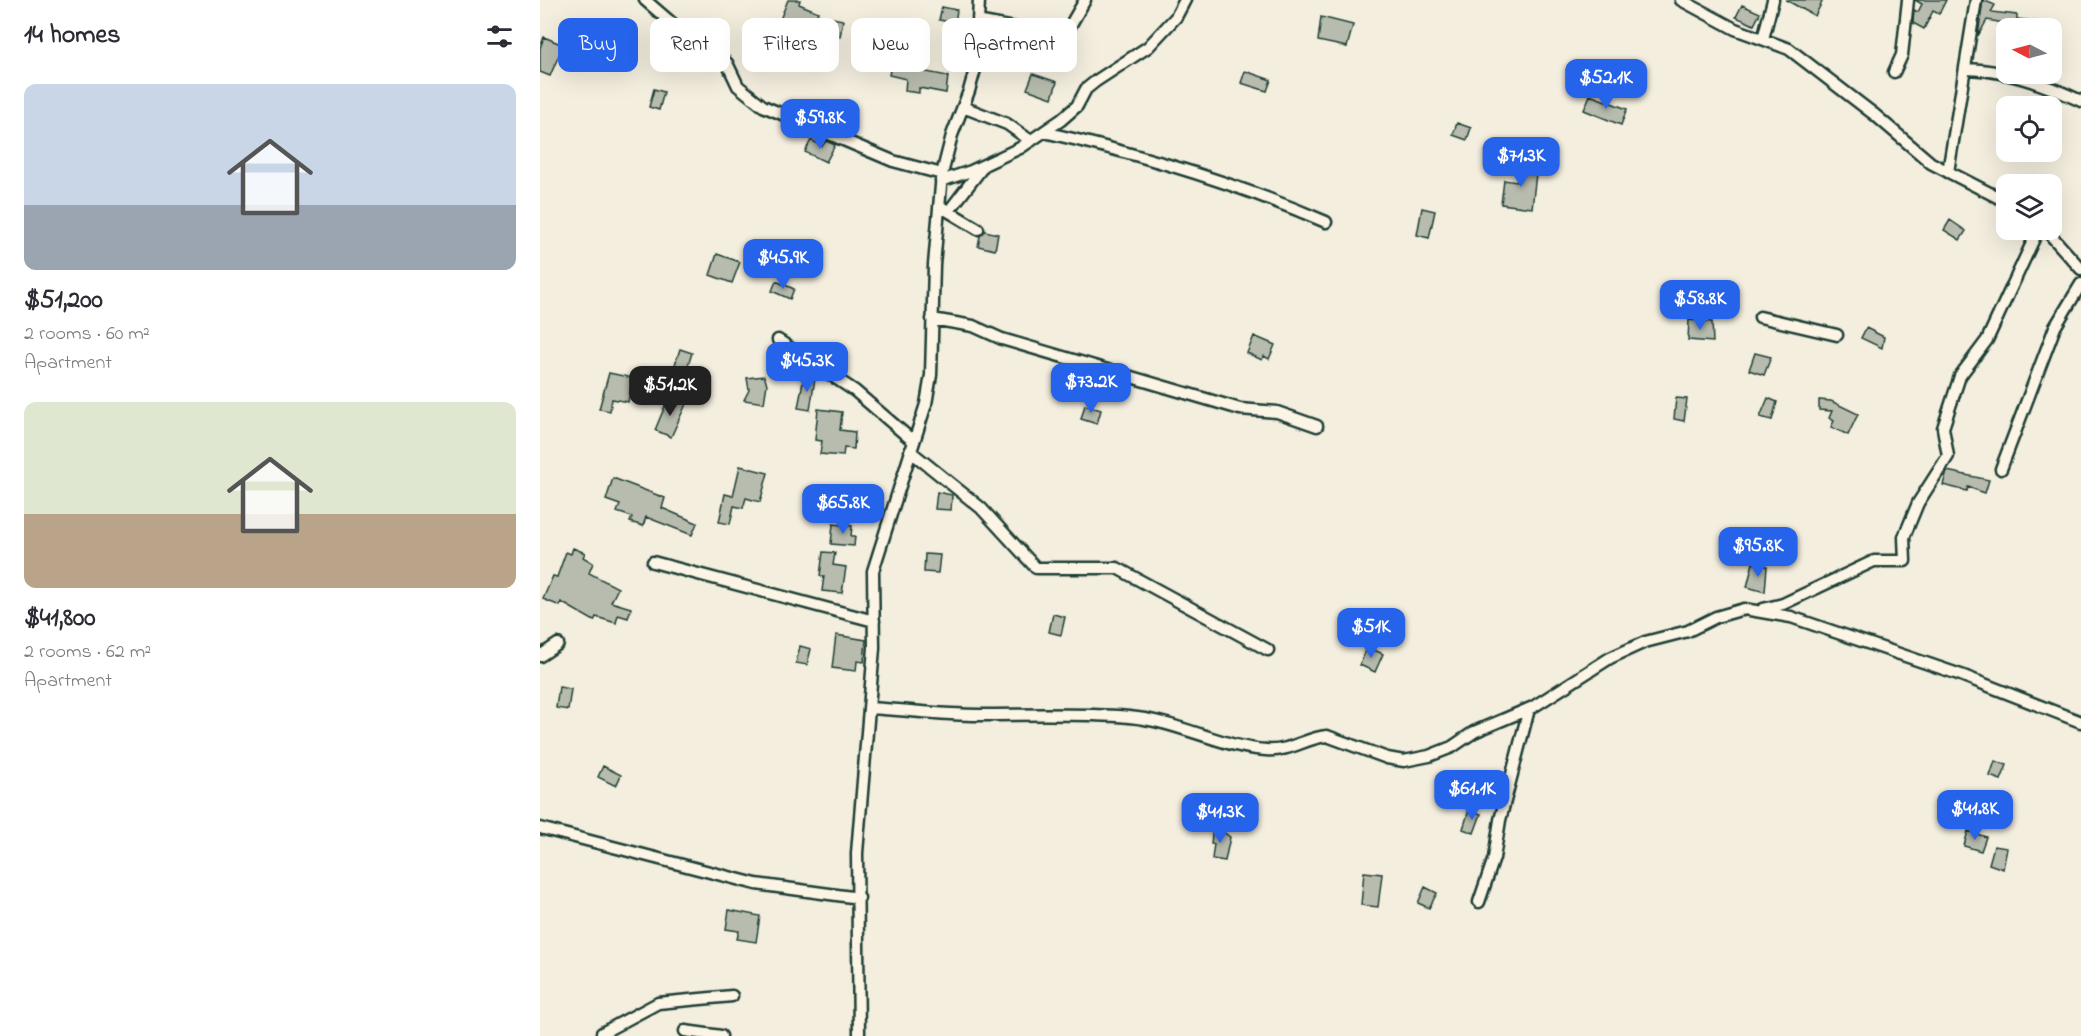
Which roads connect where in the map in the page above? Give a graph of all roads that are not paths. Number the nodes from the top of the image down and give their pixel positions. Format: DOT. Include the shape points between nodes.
graph roads {
  1 [pos="645,0"];
  2 [pos="979,0"];
  3 [pos="1085,0"];
  4 [pos="1185,0"];
  5 [pos="1682,0"];
  6 [pos="1773,0"];
  7 [pos="1908,0"];
  8 [pos="1976,0"];
  9 [pos="1694,3"];
  10 [pos="1075,18"];
  11 [pos="1763,39"];
  12 [pos="1966,69"];
  13 [pos="1894,72"];
  14 [pos="2081,101"];
  15 [pos="963,107"];
  16 [pos="1044,132"];
  17 [pos="1031,141"];
  18 [pos="985,165"];
  19 [pos="1948,172"];
  20 [pos="942,178"];
  21 [pos="1996,196"];
  22 [pos="944,208"];
  23 [pos="1326,222"];
  24 [pos="978,229"];
  25 [pos="2033,240"];
  26 [pos="2055,240"];
  27 [pos="2081,270"];
  28 [pos="2081,285"];
  29 [pos="1760,317"];
  30 [pos="932,319"];
  31 [pos="1837,335"];
  32 [pos="778,340"];
  33 [pos="1317,426"];
  34 [pos="912,446"];
  35 [pos="2001,469"];
  36 [pos="653,562"];
  37 [pos="1758,610"];
  38 [pos="874,621"];
  39 [pos="558,644"];
  40 [pos="1268,650"];
  41 [pos="540,656"];
  42 [pos="870,708"];
  43 [pos="1529,709"];
  44 [pos="2081,722"];
  45 [pos="540,828"];
  46 [pos="859,898"];
  47 [pos="1479,902"];
  48 [pos="732,996"];
  49 [pos="685,1031"];
  50 [pos="602,1036"];
  51 [pos="721,1036"];
  52 [pos="860,1036"];
  1 -- 20 [label="street" via="695,43 727,63 738,86 763,106"];
  2 -- 15 [label="street" via="976,66"];
  3 -- 10 [label="street"];
  4 -- 16 [label="street" via="1176,17 1148,47 1086,89 1077,106"];
  5 -- 9 [label="street"];
  6 -- 11 [label="street"];
  7 -- 13 [label="street" via="1902,55"];
  8 -- 12 [label="street"];
  9 -- 11 [label="street" via="1735,29"];
  11 -- 19 [label="street" via="1803,58 1931,163"];
  12 -- 14 [label="street" via="2033,81"];
  12 -- 19 [label="street"];
  15 -- 17 [label="street" via="1007,124"];
  15 -- 20 [label="street"];
  16 -- 17 [label="street"];
  16 -- 23 [label="street" via="1207,178"];
  17 -- 18 [label="street"];
  18 -- 20 [label="street"];
  18 -- 22 [label="street"];
  19 -- 21 [label="street"];
  20 -- 22 [label="street"];
  22 -- 24 [label="street"];
  22 -- 30 [label="street"];
  25 -- 37 [label="street" via="1987,340 1960,376 1943,428 1948,456 1918,503 1904,537 1905,561 1874,561 1784,604"];
  26 -- 27 [label="street"];
  28 -- 35 [label="street" via="2055,327"];
  29 -- 31 [label="street"];
  30 -- 33 [label="street" via="972,326 1002,339 1240,409 1277,412"];
  30 -- 34 [label="street" via="931,375"];
  32 -- 34 [label="street" via="855,391"];
  34 -- 38 [label="street" via="873,571"];
  34 -- 40 [label="street" via="981,508 1036,568 1117,568"];
  36 -- 38 [label="street"];
  37 -- 43 [label="street" via="1738,610 1688,631 1645,642 1610,658"];
  37 -- 44 [label="street" via="1791,617 1940,668"];
  38 -- 42 [label="street"];
  39 -- 41 [label="street"];
  42 -- 43 [label="street" via="1149,719 1267,750 1289,749 1327,736 1369,753 1404,761 1452,747 1474,732"];
  42 -- 46 [label="street" via="857,853"];
  43 -- 47 [label="street" via="1494,858"];
  45 -- 46 [label="street" via="756,884"];
  46 -- 52 [label="street"];
  48 -- 50 [label="street" via="658,1004"];
  49 -- 51 [label="street"];
}
